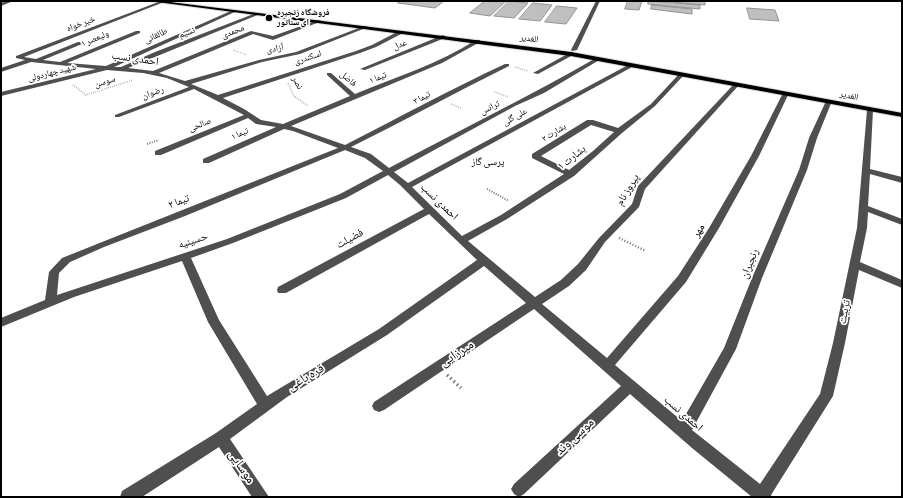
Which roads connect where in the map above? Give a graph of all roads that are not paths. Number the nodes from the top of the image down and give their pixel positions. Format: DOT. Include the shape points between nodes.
graph roads {
  1 [pos="12,1"];
  2 [pos="151,1"];
  3 [pos="179,1"];
  4 [pos="598,1"];
  5 [pos="162,2"];
  6 [pos="1,6"];
  7 [pos="235,11"];
  8 [pos="258,14"];
  9 [pos="320,21"];
  10 [pos="366,27"];
  11 [pos="138,32"];
  12 [pos="401,32"];
  13 [pos="443,37"];
  14 [pos="478,42"];
  15 [pos="80,43"];
  16 [pos="573,52"];
  17 [pos="598,59"];
  18 [pos="34,61"];
  19 [pos="60,64"];
  20 [pos="632,64"];
  21 [pos="507,65"];
  22 [pos="107,68"];
  23 [pos="122,69"];
  24 [pos="1,70"];
  25 [pos="363,70"];
  26 [pos="154,73"];
  27 [pos="536,73"];
  28 [pos="329,74"];
  29 [pos="682,74"];
  30 [pos="736,84"];
  31 [pos="191,85"];
  32 [pos="1,94"];
  33 [pos="786,94"];
  34 [pos="218,97"];
  35 [pos="355,97"];
  36 [pos="829,102"];
  37 [pos="902,109"];
  38 [pos="870,110"];
  39 [pos="117,116"];
  40 [pos="250,116"];
  41 [pos="902,116"];
  42 [pos="283,126"];
  43 [pos="619,131"];
  44 [pos="346,147"];
  45 [pos="158,153"];
  46 [pos="206,161"];
  47 [pos="867,171"];
  48 [pos="389,172"];
  49 [pos="570,174"];
  50 [pos="902,180"];
  51 [pos="407,187"];
  52 [pos="864,208"];
  53 [pos="429,210"];
  54 [pos="902,222"];
  55 [pos="462,240"];
  56 [pos="185,256"];
  57 [pos="485,260"];
  58 [pos="855,264"];
  59 [pos="902,284"];
  60 [pos="282,290"];
  61 [pos="535,302"];
  62 [pos="50,303"];
  63 [pos="1,323"];
  64 [pos="608,365"];
  65 [pos="631,385"];
  66 [pos="265,405"];
  67 [pos="379,406"];
  68 [pos="684,431"];
  69 [pos="221,438"];
  70 [pos="520,489"];
  71 [pos="128,497"];
  72 [pos="261,497"];
  73 [pos="763,497"];
  1 -- 6 [label="street"];
  2 -- 5 [label="main road, الغدیر"];
  3 -- 16 [label="main road, الغدیر"];
  4 -- 16 [label="street"];
  5 -- 7 [label="main road, الغدیر"];
  5 -- 18 [label="street, خیر خواه" via="18,57"];
  7 -- 8 [label="main road, الغدیر"];
  7 -- 22 [label="street, طالقانی"];
  8 -- 9 [label="main road, الغدیر"];
  8 -- 23 [label="street, نسیم"];
  9 -- 10 [label="main road, الغدیر"];
  9 -- 26 [label="street, محمدی" via="273,38 253,32"];
  10 -- 12 [label="main road, الغدیر"];
  10 -- 31 [label="street, آزادی" via="298,53 261,60"];
  11 -- 19 [label="street, ولیعصر ۱"];
  12 -- 13 [label="main road, الغدیر"];
  12 -- 34 [label="street, اسکندری" via="358,52"];
  13 -- 14 [label="main road, الغدیر"];
  13 -- 25 [label="street, عدل"];
  14 -- 16 [label="main road, الغدیر"];
  14 -- 35 [label="street, تیما ۱"];
  15 -- 18 [label="street"];
  16 -- 17 [label="main road, الغدیر"];
  16 -- 27 [label="street"];
  16 -- 37 [label="main road, الغدیر"];
  17 -- 20 [label="main road, الغدیر"];
  17 -- 48 [label="street, ترانس" via="542,92"];
  18 -- 19 [label="street, احمدی نسب"];
  18 -- 24 [label="street"];
  19 -- 22 [label="street, احمدی نسب"];
  20 -- 29 [label="main road, الغدیر"];
  20 -- 51 [label="street, علی گلی"];
  21 -- 44 [label="street, تیما ۳"];
  22 -- 23 [label="street, احمدی نسب"];
  22 -- 32 [label="street, شهید چهاردولی"];
  23 -- 26 [label="street, احمدی نسب"];
  26 -- 31 [label="street, احمدی نسب"];
  28 -- 35 [label="street, فاضل"];
  29 -- 30 [label="main road, الغدیر"];
  29 -- 43 [label="street, بشارت ۱" via="653,105"];
  30 -- 33 [label="main road, الغدیر"];
  30 -- 61 [label="street, پیروز نام" via="649,178 641,188 636,205 602,240 582,267 565,283"];
  31 -- 34 [label="street, احمدی نسب"];
  31 -- 39 [label="street, رضوان"];
  33 -- 36 [label="main road, الغدیر"];
  33 -- 64 [label="street, مهر" via="755,156 686,273"];
  34 -- 40 [label="street, احمدی نسب"];
  35 -- 42 [label="street, تیما ۱"];
  36 -- 38 [label="main road, الغدیر"];
  36 -- 68 [label="street, رنجبران" via="730,349"];
  38 -- 41 [label="main road, الغدیر"];
  38 -- 47 [label="street, تربیت"];
  40 -- 42 [label="street, احمدی نسب" via="259,122"];
  40 -- 45 [label="street, صالحی"];
  42 -- 44 [label="street, احمدی نسب"];
  42 -- 46 [label="street, ۱ تیما"];
  43 -- 49 [label="street, بشارت ۱"];
  43 -- 49 [label="street, بشارت ۲" via="590,122 535,156"];
  44 -- 48 [label="street, احمدی نسب" via="368,156"];
  44 -- 62 [label="street, تیما ۲" via="66,260 54,272"];
  47 -- 50 [label="street"];
  47 -- 52 [label="street, تربیت"];
  48 -- 51 [label="street, احمدی نسب"];
  48 -- 56 [label="street, حسینیه" via="336,199"];
  49 -- 55 [label="street, بشارت ۱" via="520,207"];
  51 -- 53 [label="street, احمدی نسب"];
  52 -- 54 [label="street"];
  52 -- 58 [label="street, تربیت"];
  53 -- 55 [label="street, احمدی نسب"];
  53 -- 60 [label="street, فضیلت"];
  55 -- 57 [label="street, احمدی نسب"];
  56 -- 62 [label="street, حسینیه"];
  56 -- 66 [label="street" via="214,322"];
  57 -- 61 [label="street, احمدی نسب"];
  57 -- 66 [label="street, قره باغی" via="383,332"];
  58 -- 59 [label="street"];
  58 -- 73 [label="street, تربیت" via="826,396"];
  61 -- 64 [label="street, احمدی نسب"];
  61 -- 67 [label="street, میرزایی"];
  62 -- 63 [label="street, حسینیه"];
  64 -- 65 [label="street, احمدی نسب"];
  65 -- 68 [label="street, احمدی نسب"];
  65 -- 70 [label="street, موسی وند"];
  66 -- 69 [label="street, قره باغی"];
  68 -- 73 [label="street, احمدی نسب"];
  69 -- 71 [label="street, قره باغی"];
  69 -- 72 [label="street, موسایی"];
}
